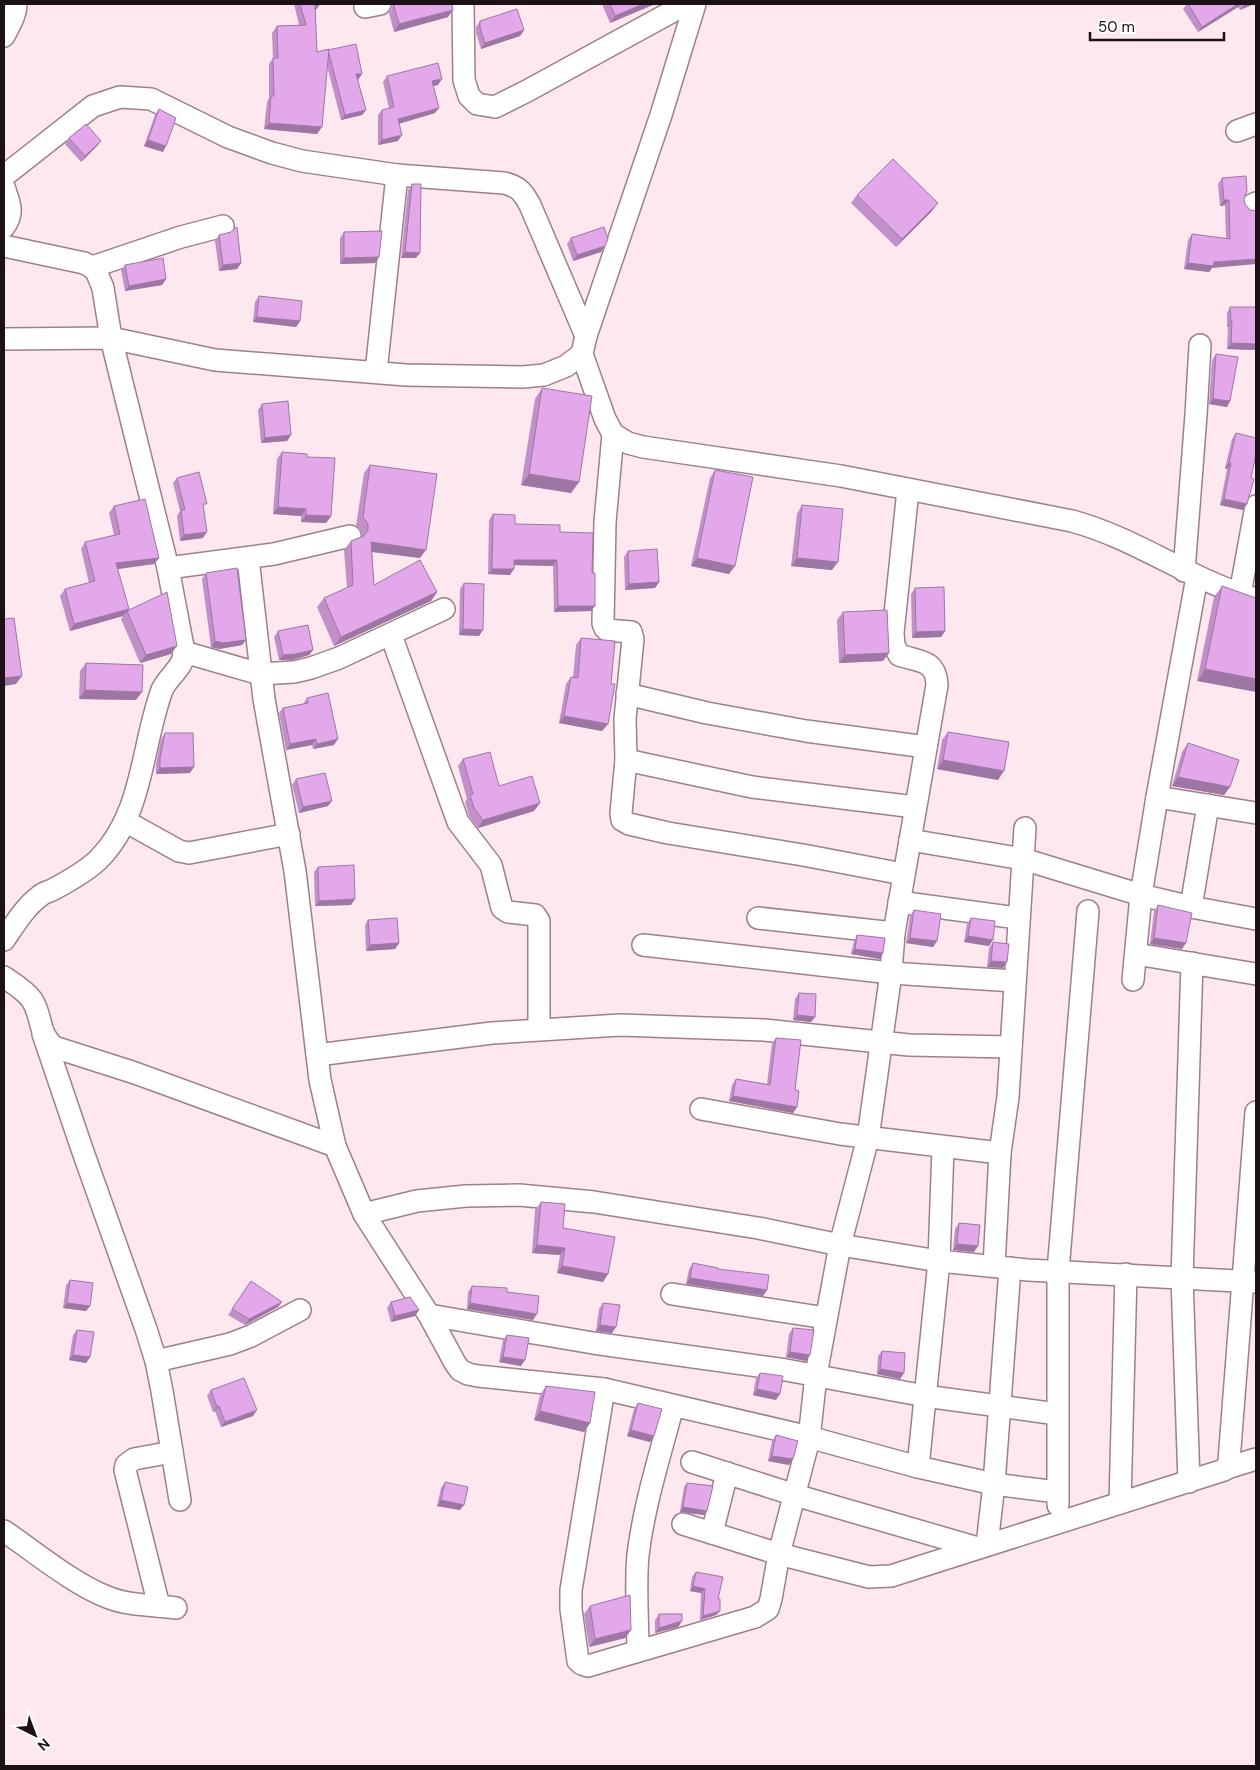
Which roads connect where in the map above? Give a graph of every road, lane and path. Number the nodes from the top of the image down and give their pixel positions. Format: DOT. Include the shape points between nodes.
graph roads {
  1 [pos="16,4"];
  2 [pos="462,4"];
  3 [pos="686,4"];
  4 [pos="695,4"];
  5 [pos="4,36"];
  6 [pos="397,175"];
  7 [pos="4,176"];
  8 [pos="4,187"];
  9 [pos="223,226"];
  10 [pos="4,227"];
  11 [pos="4,246"];
  12 [pos="92,267"];
  13 [pos="112,338"];
  14 [pos="4,339"];
  15 [pos="584,345"];
  16 [pos="1200,345"];
  17 [pos="376,372"];
  18 [pos="613,434"];
  19 [pos="908,490"];
  20 [pos="1256,506"];
  21 [pos="350,536"];
  22 [pos="248,558"];
  23 [pos="168,568"];
  24 [pos="1191,574"];
  25 [pos="1248,596"];
  26 [pos="444,609"];
  27 [pos="391,634"];
  28 [pos="184,652"];
  29 [pos="260,674"];
  30 [pos="627,694"];
  31 [pos="926,747"];
  32 [pos="626,760"];
  33 [pos="1157,796"];
  34 [pos="1208,805"];
  35 [pos="915,807"];
  36 [pos="1256,813"];
  37 [pos="125,821"];
  38 [pos="1024,828"];
  39 [pos="289,834"];
  40 [pos="910,840"];
  41 [pos="1023,859"];
  42 [pos="903,874"];
  43 [pos="1141,895"];
  44 [pos="898,902"];
  45 [pos="1191,907"];
  46 [pos="1088,911"];
  47 [pos="758,918"];
  48 [pos="1018,918"];
  49 [pos="1256,919"];
  50 [pos="894,933"];
  51 [pos="4,940"];
  52 [pos="643,945"];
  53 [pos="1136,954"];
  54 [pos="1192,963"];
  55 [pos="891,973"];
  56 [pos="1256,974"];
  57 [pos="4,977"];
  58 [pos="1133,980"];
  59 [pos="1014,981"];
  60 [pos="539,1028"];
  61 [pos="43,1034"];
  62 [pos="880,1043"];
  63 [pos="1011,1047"];
  64 [pos="317,1055"];
  65 [pos="701,1109"];
  66 [pos="1256,1112"];
  67 [pos="868,1138"];
  68 [pos="335,1146"];
  69 [pos="943,1147"];
  70 [pos="1000,1153"];
  71 [pos="364,1214"];
  72 [pos="840,1245"];
  73 [pos="939,1260"];
  74 [pos="1002,1267"];
  75 [pos="1058,1271"];
  76 [pos="1126,1274"];
  77 [pos="1182,1278"];
  78 [pos="1249,1281"];
  79 [pos="672,1294"];
  80 [pos="300,1310"];
  81 [pos="429,1315"];
  82 [pos="826,1318"];
  83 [pos="156,1361"];
  84 [pos="816,1375"];
  85 [pos="604,1389"];
  86 [pos="925,1396"];
  87 [pos="673,1406"];
  88 [pos="1000,1407"];
  89 [pos="1057,1414"];
  90 [pos="809,1438"];
  91 [pos="172,1452"];
  92 [pos="1256,1459"];
  93 [pos="692,1462"];
  94 [pos="918,1467"];
  95 [pos="1227,1468"];
  96 [pos="727,1473"];
  97 [pos="1190,1482"];
  98 [pos="994,1484"];
  99 [pos="1057,1492"];
  100 [pos="795,1495"];
  101 [pos="180,1500"];
  102 [pos="1120,1504"];
  103 [pos="1058,1523"];
  104 [pos="683,1524"];
  105 [pos="4,1531"];
  106 [pos="712,1533"];
  107 [pos="982,1547"];
  108 [pos="780,1554"];
  109 [pos="638,1651"];
  1 -- 5 [label="street"];
  2 -- 3 [label="street" via="464,80 469,96 477,104 495,107"];
  4 -- 15 [label="street"];
  6 -- 7 [label="street" via="272,153 228,137 151,99 120,97 93,106"];
  6 -- 15 [label="street" via="504,183 520,188 530,204"];
  6 -- 17 [label="street"];
  8 -- 10 [label="street" via="11,210"];
  9 -- 12 [label="street"];
  11 -- 12 [label="street" via="84,262"];
  12 -- 13 [label="street" via="103,288"];
  13 -- 14 [label="street"];
  13 -- 17 [label="street" via="215,360"];
  13 -- 23 [label="street"];
  15 -- 17 [label="street" via="566,366 544,375"];
  15 -- 18 [label="street" via="605,419"];
  16 -- 24 [label="street"];
  18 -- 19 [label="street" via="644,447 841,476"];
  18 -- 30 [label="street" via="605,522 603,623 607,630 628,631 632,635"];
  19 -- 24 [label="street" via="1092,527 1137,545"];
  19 -- 31 [label="street" via="893,633 899,655 928,663 937,678"];
  20 -- 25 [label="street"];
  21 -- 22 [label="street"];
  22 -- 23 [label="street"];
  22 -- 29 [label="street"];
  23 -- 28 [label="street"];
  24 -- 25 [label="street"];
  24 -- 33 [label="street"];
  26 -- 27 [label="street"];
  27 -- 29 [label="street" via="311,668"];
  27 -- 60 [label="street" via="455,814 461,827 491,864 502,908 508,912 535,915 539,921"];
  28 -- 29 [label="street"];
  28 -- 37 [label="street" via="181,664 164,685 160,696 136,792"];
  29 -- 39 [label="street"];
  30 -- 31 [label="street" via="806,731"];
  30 -- 32 [label="street"];
  31 -- 35 [label="street"];
  32 -- 35 [label="street" via="752,787"];
  32 -- 42 [label="street" via="621,813 622,820 629,824"];
  33 -- 34 [label="street"];
  33 -- 43 [label="street"];
  34 -- 36 [label="street"];
  34 -- 45 [label="street"];
  35 -- 40 [label="street"];
  37 -- 39 [label="street" via="179,851 189,853"];
  37 -- 51 [label="street" via="117,837 98,859 83,872 35,899"];
  38 -- 41 [label="street"];
  39 -- 64 [label="street"];
  40 -- 41 [label="street"];
  40 -- 42 [label="street"];
  41 -- 43 [label="street"];
  41 -- 48 [label="street"];
  42 -- 44 [label="street"];
  43 -- 45 [label="street"];
  43 -- 53 [label="street"];
  44 -- 48 [label="street"];
  44 -- 50 [label="street"];
  45 -- 49 [label="street"];
  46 -- 75 [label="street"];
  47 -- 50 [label="street"];
  48 -- 59 [label="street"];
  50 -- 55 [label="street"];
  52 -- 55 [label="street"];
  53 -- 54 [label="street"];
  53 -- 58 [label="street"];
  54 -- 56 [label="street"];
  54 -- 77 [label="street"];
  55 -- 59 [label="street"];
  55 -- 62 [label="street"];
  57 -- 61 [label="street" via="32,1000"];
  59 -- 63 [label="street"];
  60 -- 62 [label="street" via="697,1027 764,1030"];
  60 -- 64 [label="street"];
  61 -- 68 [label="street" via="54,1047"];
  61 -- 83 [label="street"];
  62 -- 63 [label="street"];
  62 -- 67 [label="street"];
  63 -- 70 [label="street"];
  64 -- 68 [label="street"];
  65 -- 67 [label="street"];
  66 -- 78 [label="street"];
  67 -- 69 [label="street"];
  67 -- 72 [label="street"];
  68 -- 71 [label="street"];
  69 -- 70 [label="street"];
  69 -- 73 [label="street"];
  70 -- 74 [label="street"];
  71 -- 72 [label="street" via="417,1201 519,1195 594,1202 758,1228"];
  71 -- 81 [label="street"];
  72 -- 73 [label="street"];
  72 -- 82 [label="street"];
  73 -- 74 [label="street"];
  73 -- 86 [label="street"];
  74 -- 75 [label="street"];
  74 -- 88 [label="street"];
  75 -- 76 [label="street"];
  75 -- 89 [label="street"];
  76 -- 77 [label="street"];
  76 -- 102 [label="street"];
  77 -- 78 [label="street"];
  77 -- 97 [label="street"];
  78 -- 95 [label="street"];
  79 -- 82 [label="street"];
  80 -- 83 [label="street" via="230,1344"];
  81 -- 84 [label="street" via="593,1343"];
  81 -- 85 [label="street" via="454,1363 468,1374"];
  82 -- 84 [label="street"];
  83 -- 91 [label="street"];
  84 -- 86 [label="street"];
  84 -- 90 [label="street"];
  85 -- 87 [label="street"];
  85 -- 109 [label="street" via="572,1574 575,1644 578,1661 588,1666"];
  86 -- 88 [label="street"];
  86 -- 94 [label="street"];
  87 -- 90 [label="street"];
  87 -- 109 [label="street" via="646,1510 638,1555"];
  88 -- 89 [label="street"];
  88 -- 98 [label="street"];
  89 -- 99 [label="street"];
  90 -- 94 [label="street"];
  90 -- 100 [label="street"];
  91 -- 101 [label="street"];
  91 -- 105 [label="street" via="134,1459 125,1470 167,1607 108,1598"];
  92 -- 95 [label="street"];
  93 -- 96 [label="street"];
  94 -- 98 [label="street"];
  95 -- 97 [label="street"];
  96 -- 100 [label="street"];
  96 -- 106 [label="street"];
  97 -- 102 [label="street"];
  98 -- 99 [label="street"];
  98 -- 107 [label="street"];
  99 -- 103 [label="street"];
  100 -- 107 [label="street"];
  100 -- 108 [label="street"];
  102 -- 103 [label="street"];
  103 -- 107 [label="street"];
  104 -- 106 [label="street"];
  106 -- 108 [label="street"];
  107 -- 108 [label="street" via="891,1576 875,1578"];
  108 -- 109 [label="street" via="771,1599 768,1609 762,1614"];
}
